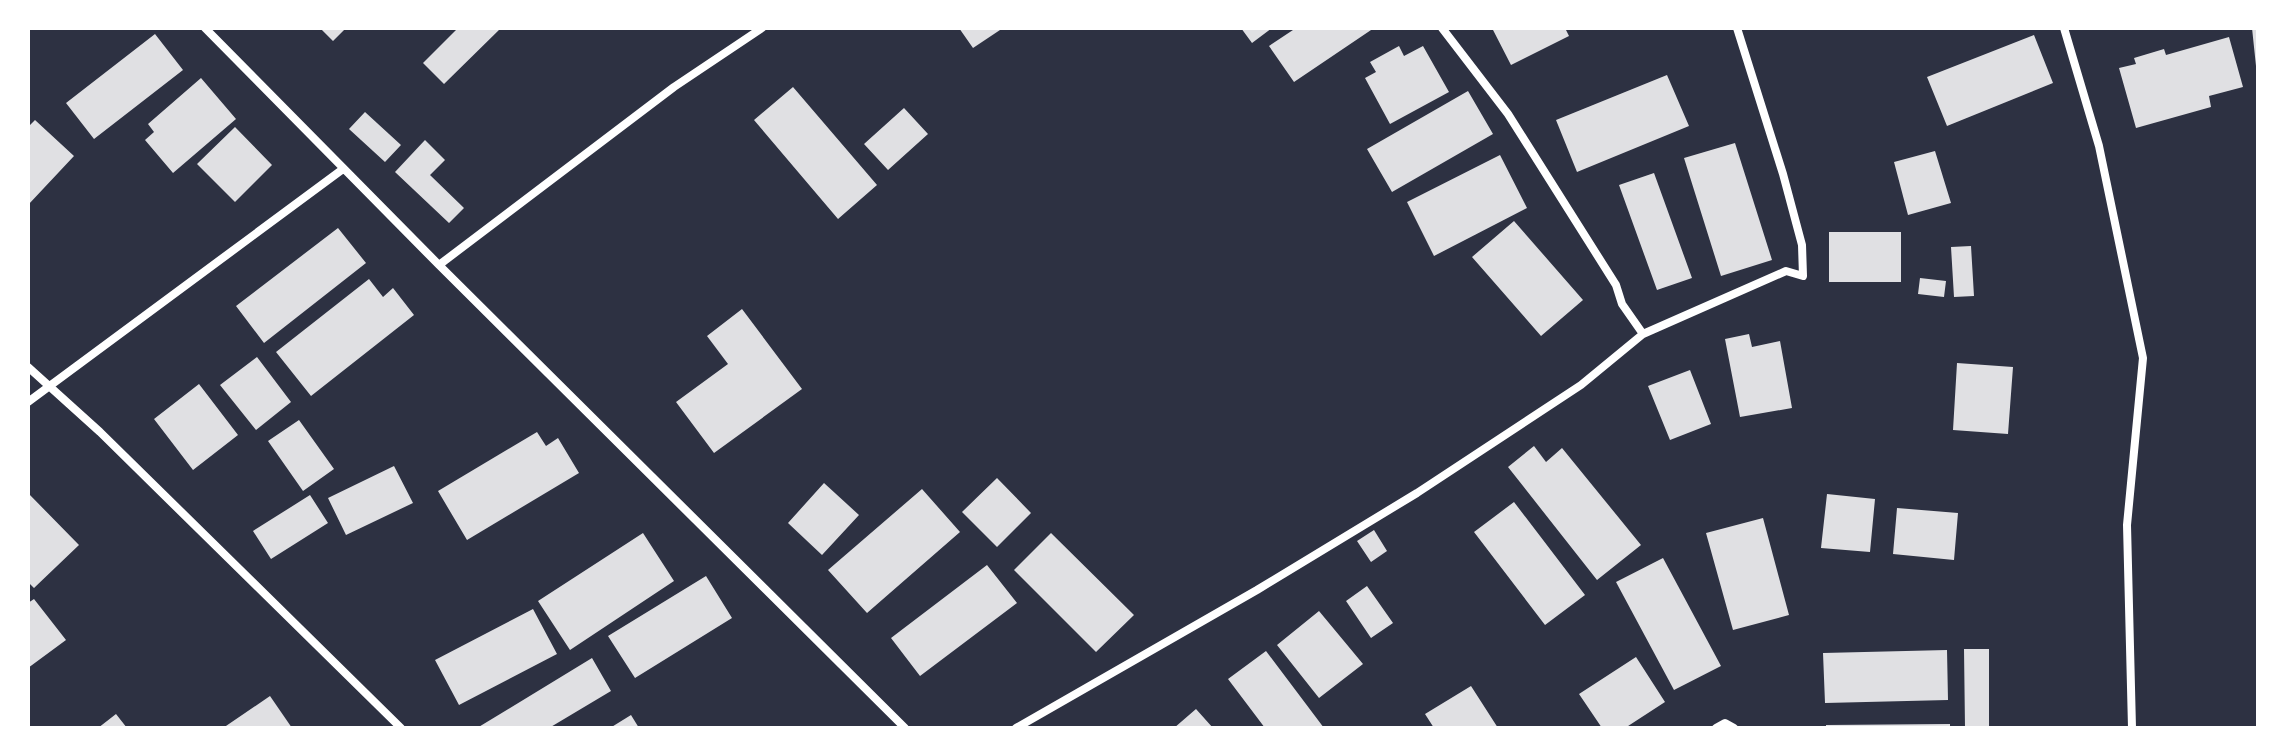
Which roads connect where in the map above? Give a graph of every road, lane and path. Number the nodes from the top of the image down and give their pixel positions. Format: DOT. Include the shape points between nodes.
graph roads {
  1 [pos="205,28"];
  2 [pos="762,28"];
  3 [pos="1442,28"];
  4 [pos="1737,28"];
  5 [pos="2064,28"];
  6 [pos="343,169"];
  7 [pos="439,265"];
  8 [pos="1643,334"];
  9 [pos="28,367"];
  10 [pos="50,386"];
  11 [pos="28,402"];
  12 [pos="401,728"];
  13 [pos="905,728"];
  14 [pos="1016,728"];
  15 [pos="1716,728"];
  16 [pos="1734,728"];
  17 [pos="2132,728"];
  1 -- 6 [label="street"];
  2 -- 7 [label="street" via="662,96"];
  3 -- 8 [label="street" via="1508,114"];
  4 -- 8 [label="street" via="1802,245 1803,276 1786,271"];
  5 -- 17 [label="street" via="2099,146 2143,358 2127,525"];
  6 -- 7 [label="street"];
  6 -- 10 [label="street"];
  7 -- 13 [label="street"];
  8 -- 14 [label="street" via="1581,385 1417,493"];
  9 -- 10 [label="street"];
  10 -- 11 [label="street"];
  10 -- 12 [label="street"];
  15 -- 16 [label="street" via="1725,723"];
}
